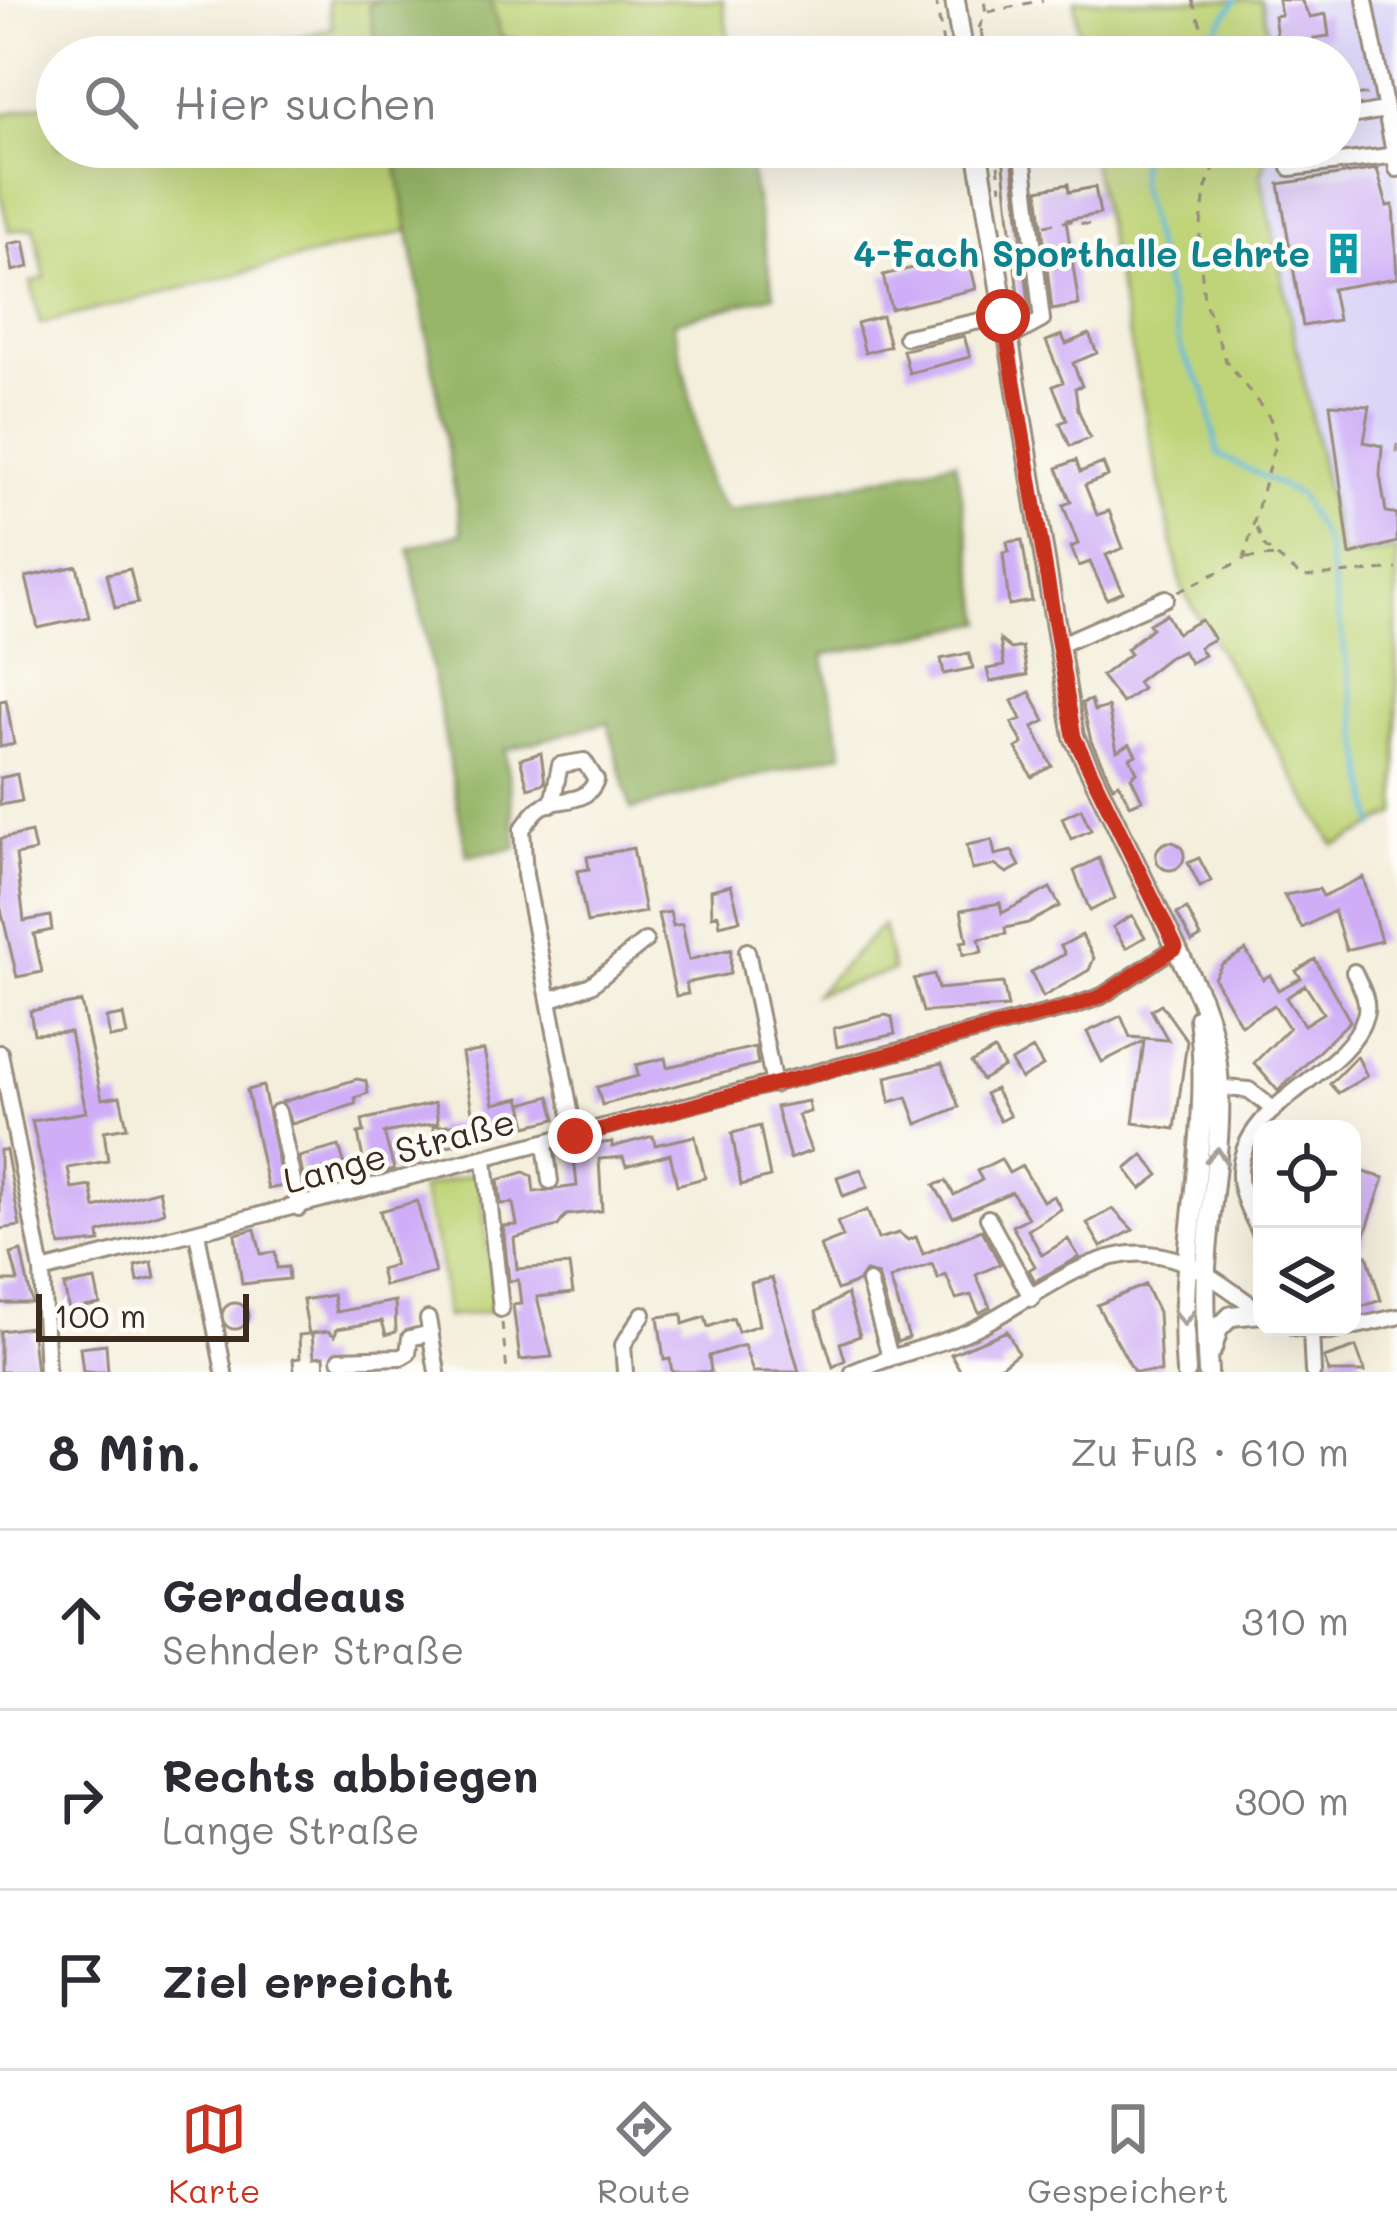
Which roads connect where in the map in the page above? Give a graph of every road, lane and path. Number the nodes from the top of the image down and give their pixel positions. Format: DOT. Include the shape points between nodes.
graph roads {
  1 [pos="936,0"];
  2 [pos="955,0"];
  3 [pos="1043,0"];
  4 [pos="1192,0"];
  5 [pos="1365,0"];
  6 [pos="986,13"];
  7 [pos="981,28"];
  8 [pos="942,36"];
  9 [pos="961,36"];
  10 [pos="982,36"];
  11 [pos="1212,36"];
  12 [pos="1380,92"];
  13 [pos="1361,95"];
  14 [pos="1384,110"];
  15 [pos="1361,114"];
  16 [pos="1395,154"];
  17 [pos="1361,159"];
  18 [pos="980,168"];
  19 [pos="1025,168"];
  20 [pos="1214,168"];
  21 [pos="1397,169"];
  22 [pos="1090,225"];
  23 [pos="1031,228"];
  24 [pos="1003,316"];
  25 [pos="906,337"];
  26 [pos="1007,339"];
  27 [pos="1397,444"];
  28 [pos="1397,462"];
  29 [pos="1256,526"];
  30 [pos="1277,556"];
  31 [pos="1244,559"];
  32 [pos="1397,569"];
  33 [pos="1166,598"];
  34 [pos="1057,646"];
  35 [pos="552,805"];
  36 [pos="645,941"];
  37 [pos="747,951"];
  38 [pos="1180,956"];
  39 [pos="1354,972"];
  40 [pos="549,1000"];
  41 [pos="0,1053"];
  42 [pos="774,1085"];
  43 [pos="1212,1087"];
  44 [pos="1273,1109"];
  45 [pos="278,1112"];
  46 [pos="575,1136"];
  47 [pos="545,1144"];
  48 [pos="485,1160"];
  49 [pos="550,1181"];
  50 [pos="299,1208"];
  51 [pos="988,1218"];
  52 [pos="1259,1228"];
  53 [pos="197,1233"];
  54 [pos="1185,1262"];
  55 [pos="42,1271"];
  56 [pos="1205,1273"];
  57 [pos="869,1282"];
  58 [pos="1032,1298"];
  59 [pos="1253,1306"];
  60 [pos="501,1310"];
  61 [pos="1253,1312"];
  62 [pos="644,1314"];
  63 [pos="1397,1318"];
  64 [pos="1361,1323"];
  65 [pos="1311,1336"];
  66 [pos="890,1357"];
  67 [pos="340,1359"];
  68 [pos="401,1364"];
  69 [pos="47,1372"];
  70 [pos="224,1372"];
  71 [pos="437,1372"];
  72 [pos="507,1372"];
  73 [pos="625,1372"];
  74 [pos="853,1372"];
  75 [pos="1186,1372"];
  76 [pos="1209,1372"];
  77 [pos="1313,1372"];
  1 -- 8 [label="path"];
  2 -- 9 [label="main road"];
  3 -- 6 [label="path"];
  4 -- 11 [label="path"];
  5 -- 12 [label="street"];
  7 -- 10 [label="path"];
  12 -- 13 [label="path"];
  12 -- 14 [label="street"];
  14 -- 15 [label="street"];
  14 -- 16 [label="street"];
  16 -- 17 [label="street"];
  16 -- 21 [label="street"];
  18 -- 24 [label="main road"];
  19 -- 23 [label="street"];
  20 -- 29 [label="path" via="1204,190 1199,271 1211,328 1275,429"];
  22 -- 23 [label="path"];
  23 -- 26 [label="street" via="1042,320"];
  24 -- 25 [label="street"];
  24 -- 26 [label="main road"];
  26 -- 34 [label="main road"];
  27 -- 28 [label="path"];
  29 -- 30 [label="path"];
  29 -- 31 [label="path"];
  30 -- 31 [label="path"];
  30 -- 32 [label="path" via="1302,577"];
  31 -- 33 [label="path"];
  33 -- 34 [label="street"];
  34 -- 38 [label="main road" via="1085,768"];
  35 -- 40 [label="street" via="522,829"];
  36 -- 40 [label="street" via="591,985"];
  37 -- 42 [label="street"];
  38 -- 42 [label="street, Lange Straße" via="1087,1002"];
  38 -- 43 [label="main road" via="1215,1040"];
  39 -- 44 [label="street" via="1366,1015 1331,1059"];
  40 -- 46 [label="street"];
  41 -- 55 [label="street"];
  42 -- 46 [label="street, Lange Straße"];
  43 -- 44 [label="street" via="1249,1090"];
  43 -- 54 [label="main road"];
  56 -- 43 [label="main road, one-way"];
  44 -- 52 [label="street" via="1240,1171"];
  45 -- 50 [label="street"];
  46 -- 47 [label="street, Lange Straße"];
  47 -- 48 [label="street, Lange Straße"];
  47 -- 49 [label="street"];
  48 -- 50 [label="street, Lange Straße"];
  48 -- 60 [label="street"];
  50 -- 53 [label="street, Lange Straße"];
  51 -- 58 [label="street"];
  53 -- 55 [label="street, Lange Straße"];
  53 -- 70 [label="street"];
  54 -- 56 [label="street"];
  54 -- 58 [label="street" via="1126,1255"];
  54 -- 75 [label="main road, one-way"];
  55 -- 69 [label="street"];
  56 -- 59 [label="street"];
  56 -- 76 [label="main road"];
  57 -- 66 [label="street"];
  58 -- 66 [label="street" via="968,1332"];
  60 -- 72 [label="path"];
  61 -- 76 [label="main road" via="1222,1324"];
  62 -- 73 [label="street" via="623,1345"];
  63 -- 64 [label="street"];
  65 -- 77 [label="street"];
  66 -- 74 [label="street"];
  67 -- 68 [label="street"];
  68 -- 71 [label="street" via="410,1338 430,1326"];
}
